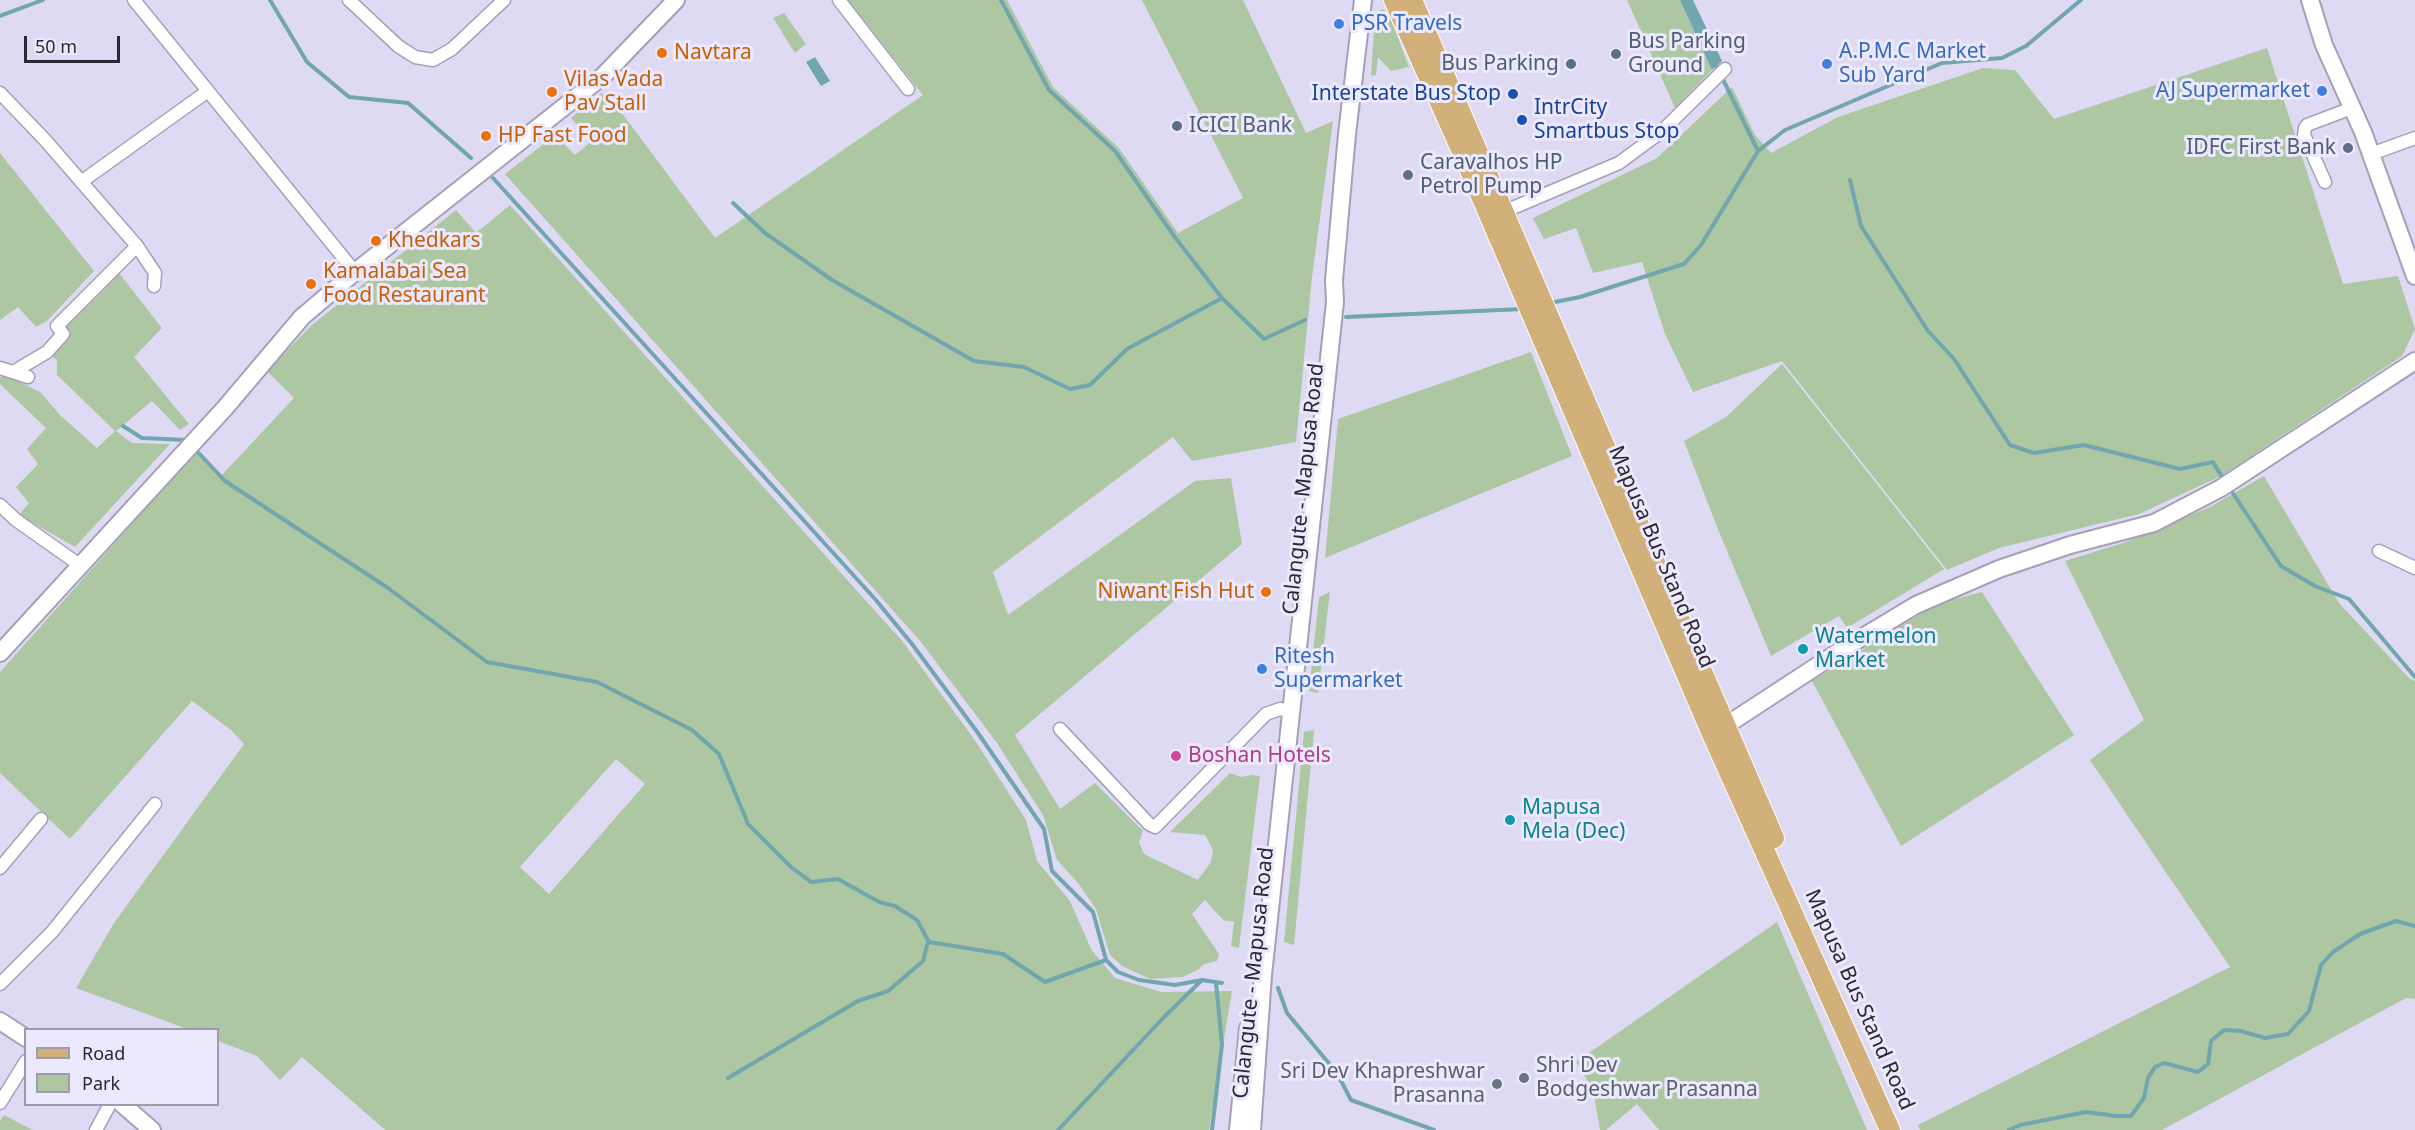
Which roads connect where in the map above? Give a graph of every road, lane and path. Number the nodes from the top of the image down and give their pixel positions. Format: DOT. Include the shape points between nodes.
graph roads {
  1 [pos="134,0"];
  2 [pos="349,0"];
  3 [pos="504,0"];
  4 [pos="676,0"];
  5 [pos="839,0"];
  6 [pos="1363,0"];
  7 [pos="1394,0"];
  8 [pos="1412,0"];
  9 [pos="2310,0"];
  10 [pos="1725,69"];
  11 [pos="908,89"];
  12 [pos="208,92"];
  13 [pos="0,93"];
  14 [pos="2352,108"];
  15 [pos="2415,138"];
  16 [pos="2371,154"];
  17 [pos="81,182"];
  18 [pos="2325,182"];
  19 [pos="1503,212"];
  20 [pos="136,246"];
  21 [pos="355,272"];
  22 [pos="2415,275"];
  23 [pos="154,286"];
  24 [pos="2415,361"];
  25 [pos="0,368"];
  26 [pos="15,371"];
  27 [pos="28,377"];
  28 [pos="0,505"];
  29 [pos="2379,551"];
  30 [pos="81,566"];
  31 [pos="2415,568"];
  32 [pos="0,653"];
  33 [pos="1285,710"];
  34 [pos="1060,729"];
  35 [pos="1719,731"];
  36 [pos="155,804"];
  37 [pos="41,819"];
  38 [pos="0,868"];
  39 [pos="0,984"];
  40 [pos="0,1021"];
  41 [pos="24,1037"];
  42 [pos="24,1064"];
  43 [pos="0,1103"];
  44 [pos="109,1106"];
  45 [pos="124,1106"];
  46 [pos="96,1130"];
  47 [pos="152,1130"];
  48 [pos="1238,1130"];
  49 [pos="1252,1130"];
  50 [pos="1890,1130"];
  51 [pos="1905,1130"];
  1 -- 12 [label="street"];
  2 -- 3 [label="street" via="398,46 416,57 433,60 452,50"];
  4 -- 21 [label="street" via="603,76"];
  5 -- 11 [label="street"];
  6 -- 33 [label="street, Calangute - Mapusa Road" via="1334,280 1335,302"];
  7 -- 35 [label="main road, Mapusa Bus Stand Road"];
  8 -- 19 [label="main road, Mapusa Bus Stand Road"];
  9 -- 14 [label="street" via="2324,45"];
  10 -- 19 [label="street" via="1661,132 1619,163"];
  12 -- 17 [label="street"];
  12 -- 21 [label="street"];
  13 -- 17 [label="street"];
  14 -- 16 [label="street"];
  14 -- 18 [label="street" via="2305,128 2304,135"];
  15 -- 16 [label="street"];
  16 -- 22 [label="street"];
  17 -- 20 [label="street"];
  19 -- 35 [label="main road, Mapusa Bus Stand Road"];
  20 -- 23 [label="street" via="155,273"];
  20 -- 26 [label="street" via="57,326 63,334 47,352"];
  21 -- 30 [label="street" via="302,317"];
  24 -- 35 [label="street" via="2226,485 2154,523 2070,544 1916,605"];
  25 -- 26 [label="street"];
  26 -- 27 [label="street"];
  28 -- 30 [label="street"];
  29 -- 31 [label="street"];
  30 -- 32 [label="street"];
  33 -- 34 [label="street" via="1266,714 1155,827"];
  33 -- 48 [label="street, Calangute - Mapusa Road"];
  33 -- 49 [label="street, Calangute - Mapusa Road"];
  35 -- 50 [label="main road, Mapusa Bus Stand Road"];
  35 -- 51 [label="main road, Mapusa Bus Stand Road"];
  36 -- 39 [label="street" via="52,932"];
  37 -- 38 [label="street"];
  40 -- 41 [label="street"];
  42 -- 43 [label="street"];
  44 -- 46 [label="street"];
  45 -- 47 [label="street"];
}
